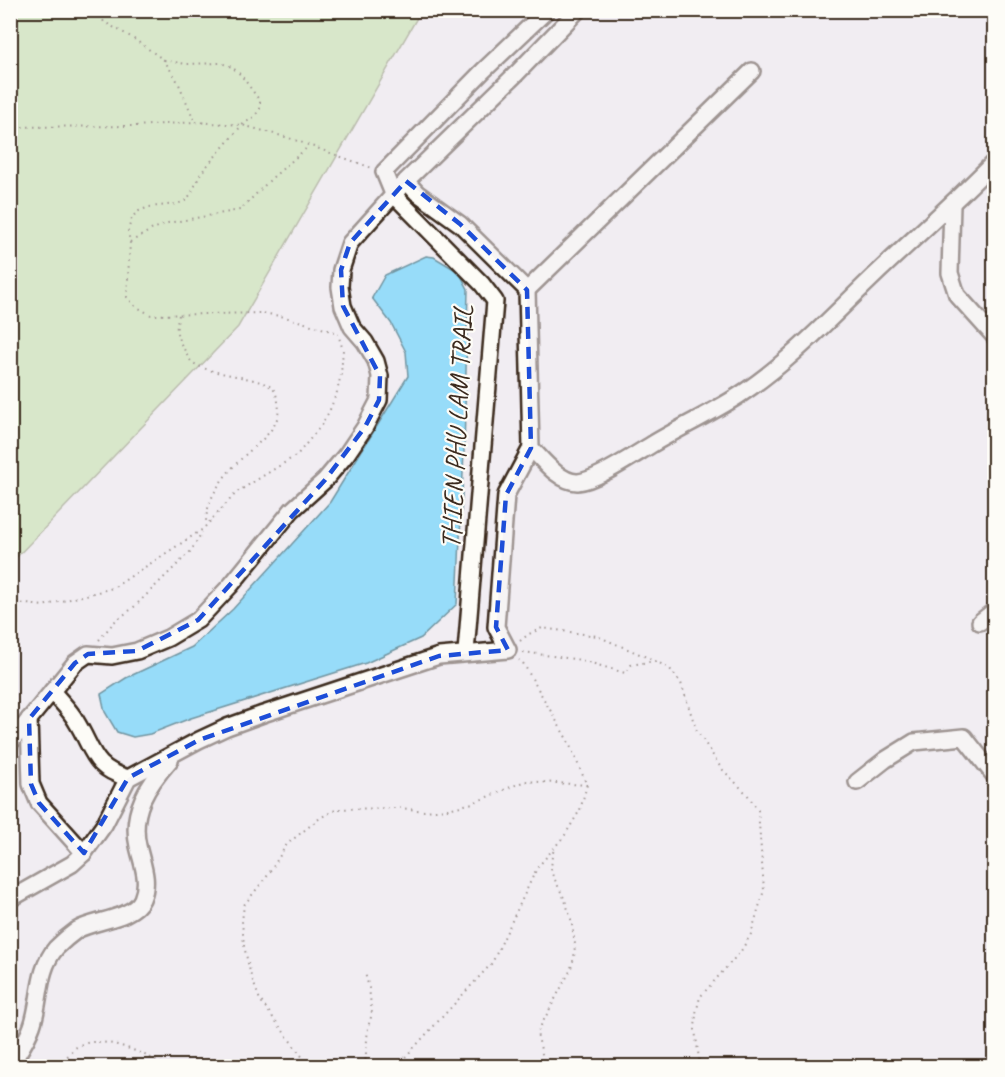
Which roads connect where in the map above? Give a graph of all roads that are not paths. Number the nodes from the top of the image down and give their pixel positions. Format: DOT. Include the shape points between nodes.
graph roads {
  1 [pos="547,10"];
  2 [pos="578,10"];
  3 [pos="752,71"];
  4 [pos="994,162"];
  5 [pos="406,181"];
  6 [pos="393,194"];
  7 [pos="952,206"];
  8 [pos="527,290"];
  9 [pos="994,336"];
  10 [pos="531,448"];
  11 [pos="994,611"];
  12 [pos="980,622"];
  13 [pos="466,652"];
  14 [pos="52,691"];
  15 [pos="29,719"];
  16 [pos="10,743"];
  17 [pos="178,752"];
  18 [pos="994,775"];
  19 [pos="128,778"];
  20 [pos="857,782"];
  21 [pos="84,853"];
  22 [pos="10,899"];
  23 [pos="10,1066"];
  1 -- 6 [label="street, THIEN PHU LAM TRAIL" via="384,172"];
  2 -- 5 [label="street"];
  3 -- 8 [label="street"];
  4 -- 7 [label="street"];
  5 -- 6 [label="street"];
  5 -- 8 [label="street" via="460,224"];
  6 -- 13 [label="street, THIEN PHU LAM TRAIL" via="495,302"];
  6 -- 14 [label="street" via="350,243 341,270 342,306 376,361 380,376 379,400 365,427 325,480 292,510 198,620 137,651 112,656 88,654 75,663"];
  7 -- 9 [label="street" via="950,273 957,295"];
  7 -- 10 [label="street" via="775,368 692,423 597,476 578,482 560,475"];
  8 -- 10 [label="street"];
  10 -- 13 [label="street" via="506,495 496,627 508,650"];
  11 -- 12 [label="street"];
  13 -- 17 [label="street" via="439,656 303,700 227,727"];
  14 -- 15 [label="street"];
  14 -- 19 [label="street" via="75,718 101,764 111,774"];
  15 -- 16 [label="street"];
  15 -- 21 [label="street" via="31,784 39,803"];
  17 -- 19 [label="street"];
  17 -- 23 [label="street" via="153,778 137,812 138,846 146,878 140,903 131,911 77,930 54,950 43,972 38,1009 26,1043"];
  18 -- 20 [label="street" via="964,737 914,742"];
  19 -- 21 [label="street" via="104,825"];
  21 -- 22 [label="street" via="72,864"];
}
